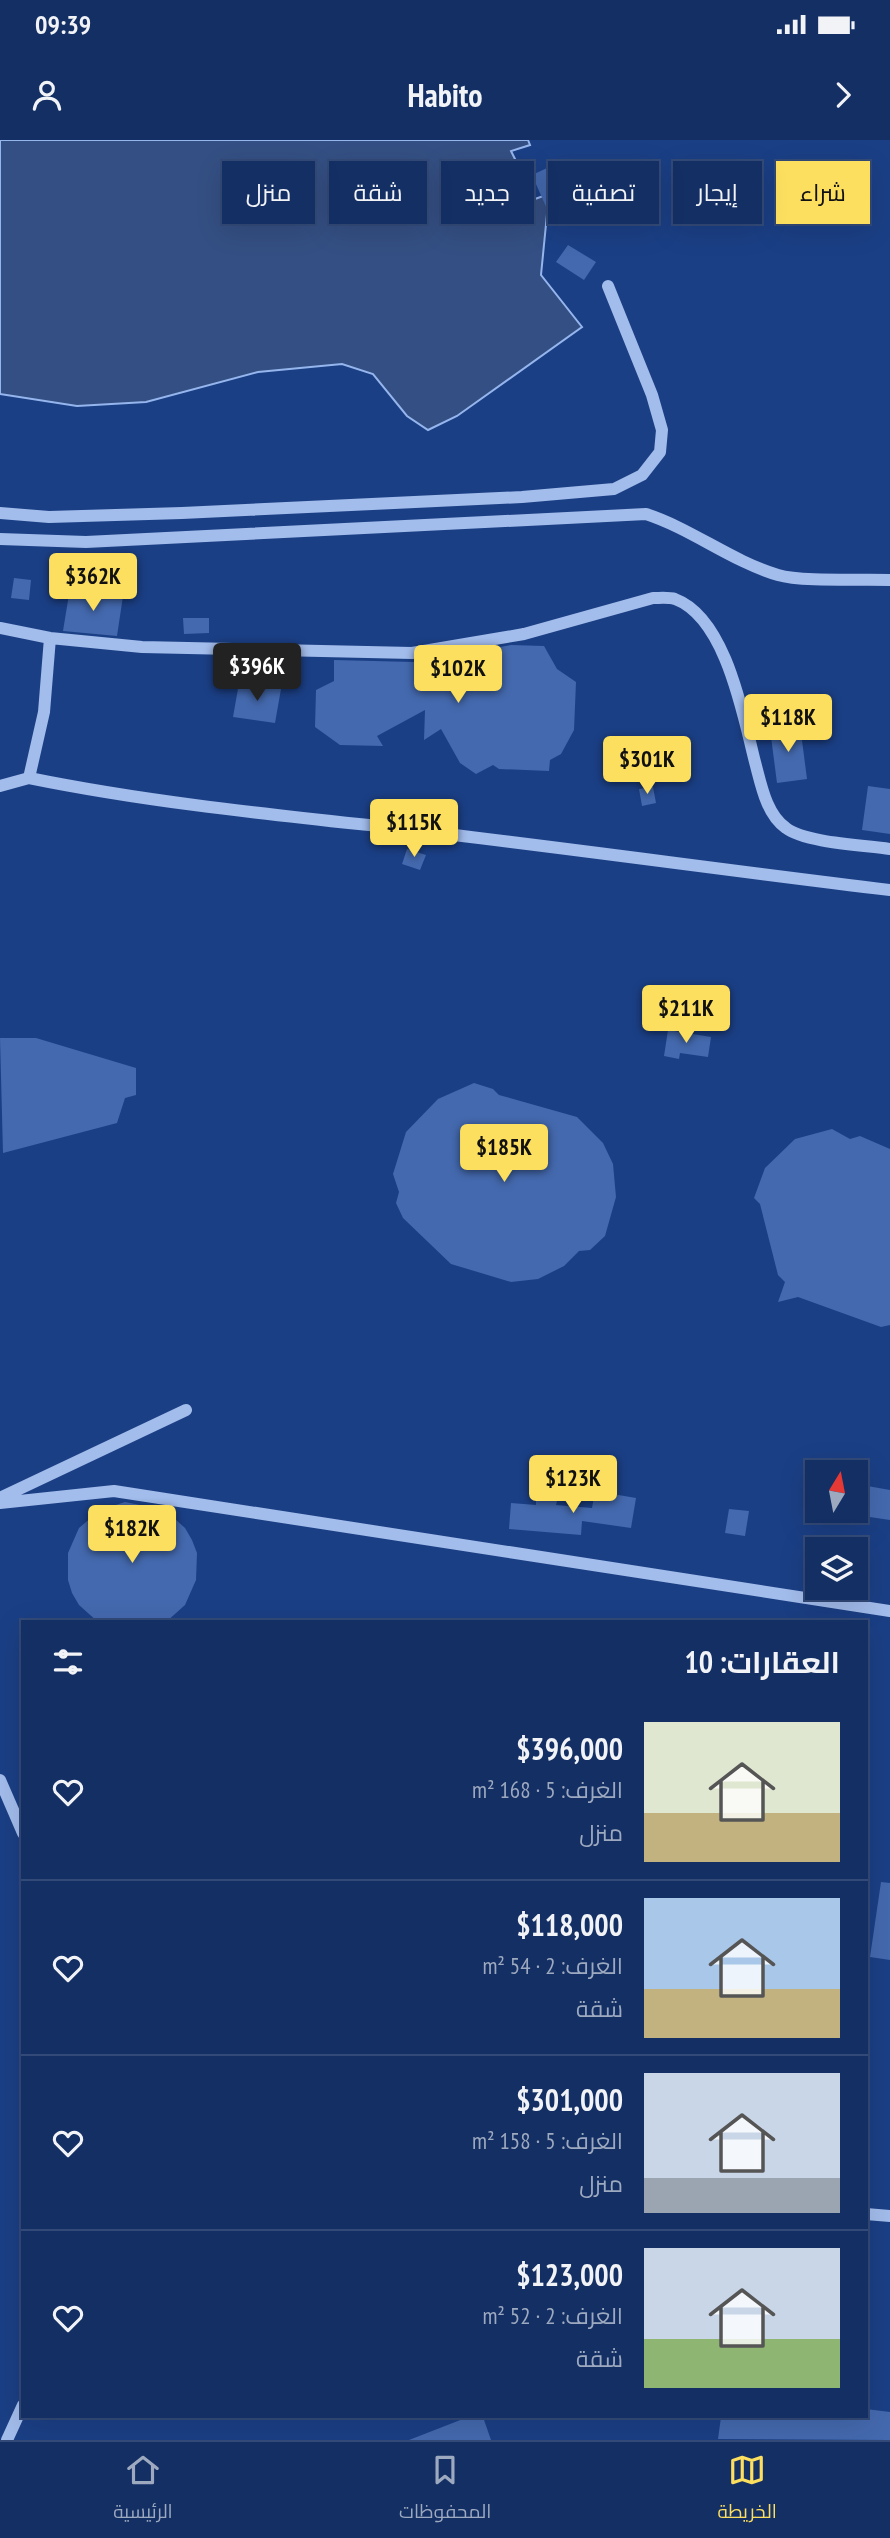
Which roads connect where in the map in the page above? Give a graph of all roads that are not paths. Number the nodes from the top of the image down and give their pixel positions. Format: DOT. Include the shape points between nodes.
graph roads {
  1 [pos="608,286"];
  2 [pos="0,513"];
  3 [pos="0,539"];
  4 [pos="890,580"];
  5 [pos="0,628"];
  6 [pos="50,638"];
  7 [pos="29,778"];
  8 [pos="0,786"];
  9 [pos="890,849"];
  10 [pos="890,890"];
  11 [pos="186,1410"];
  12 [pos="0,1500"];
  13 [pos="890,1611"];
  14 [pos="0,1780"];
  15 [pos="21,1828"];
  16 [pos="868,2214"];
  17 [pos="890,2216"];
  18 [pos="21,2409"];
  19 [pos="7,2440"];
  1 -- 2 [label="lane" via="662,430 660,452 642,475 614,489 181,513 50,517"];
  3 -- 4 [label="lane" via="86,542 646,514 780,576"];
  5 -- 6 [label="lane"];
  6 -- 7 [label="lane" via="44,712"];
  6 -- 9 [label="lane" via="142,647 412,653 524,634 653,598 674,599 696,614 713,634 739,698 764,796 779,822 796,834"];
  7 -- 8 [label="lane"];
  7 -- 10 [label="lane" via="114,796 258,816 385,827"];
  11 -- 12 [label="lane"];
  12 -- 13 [label="lane" via="114,1491"];
  14 -- 15 [label="lane"];
  16 -- 17 [label="lane"];
  18 -- 19 [label="lane"];
}
